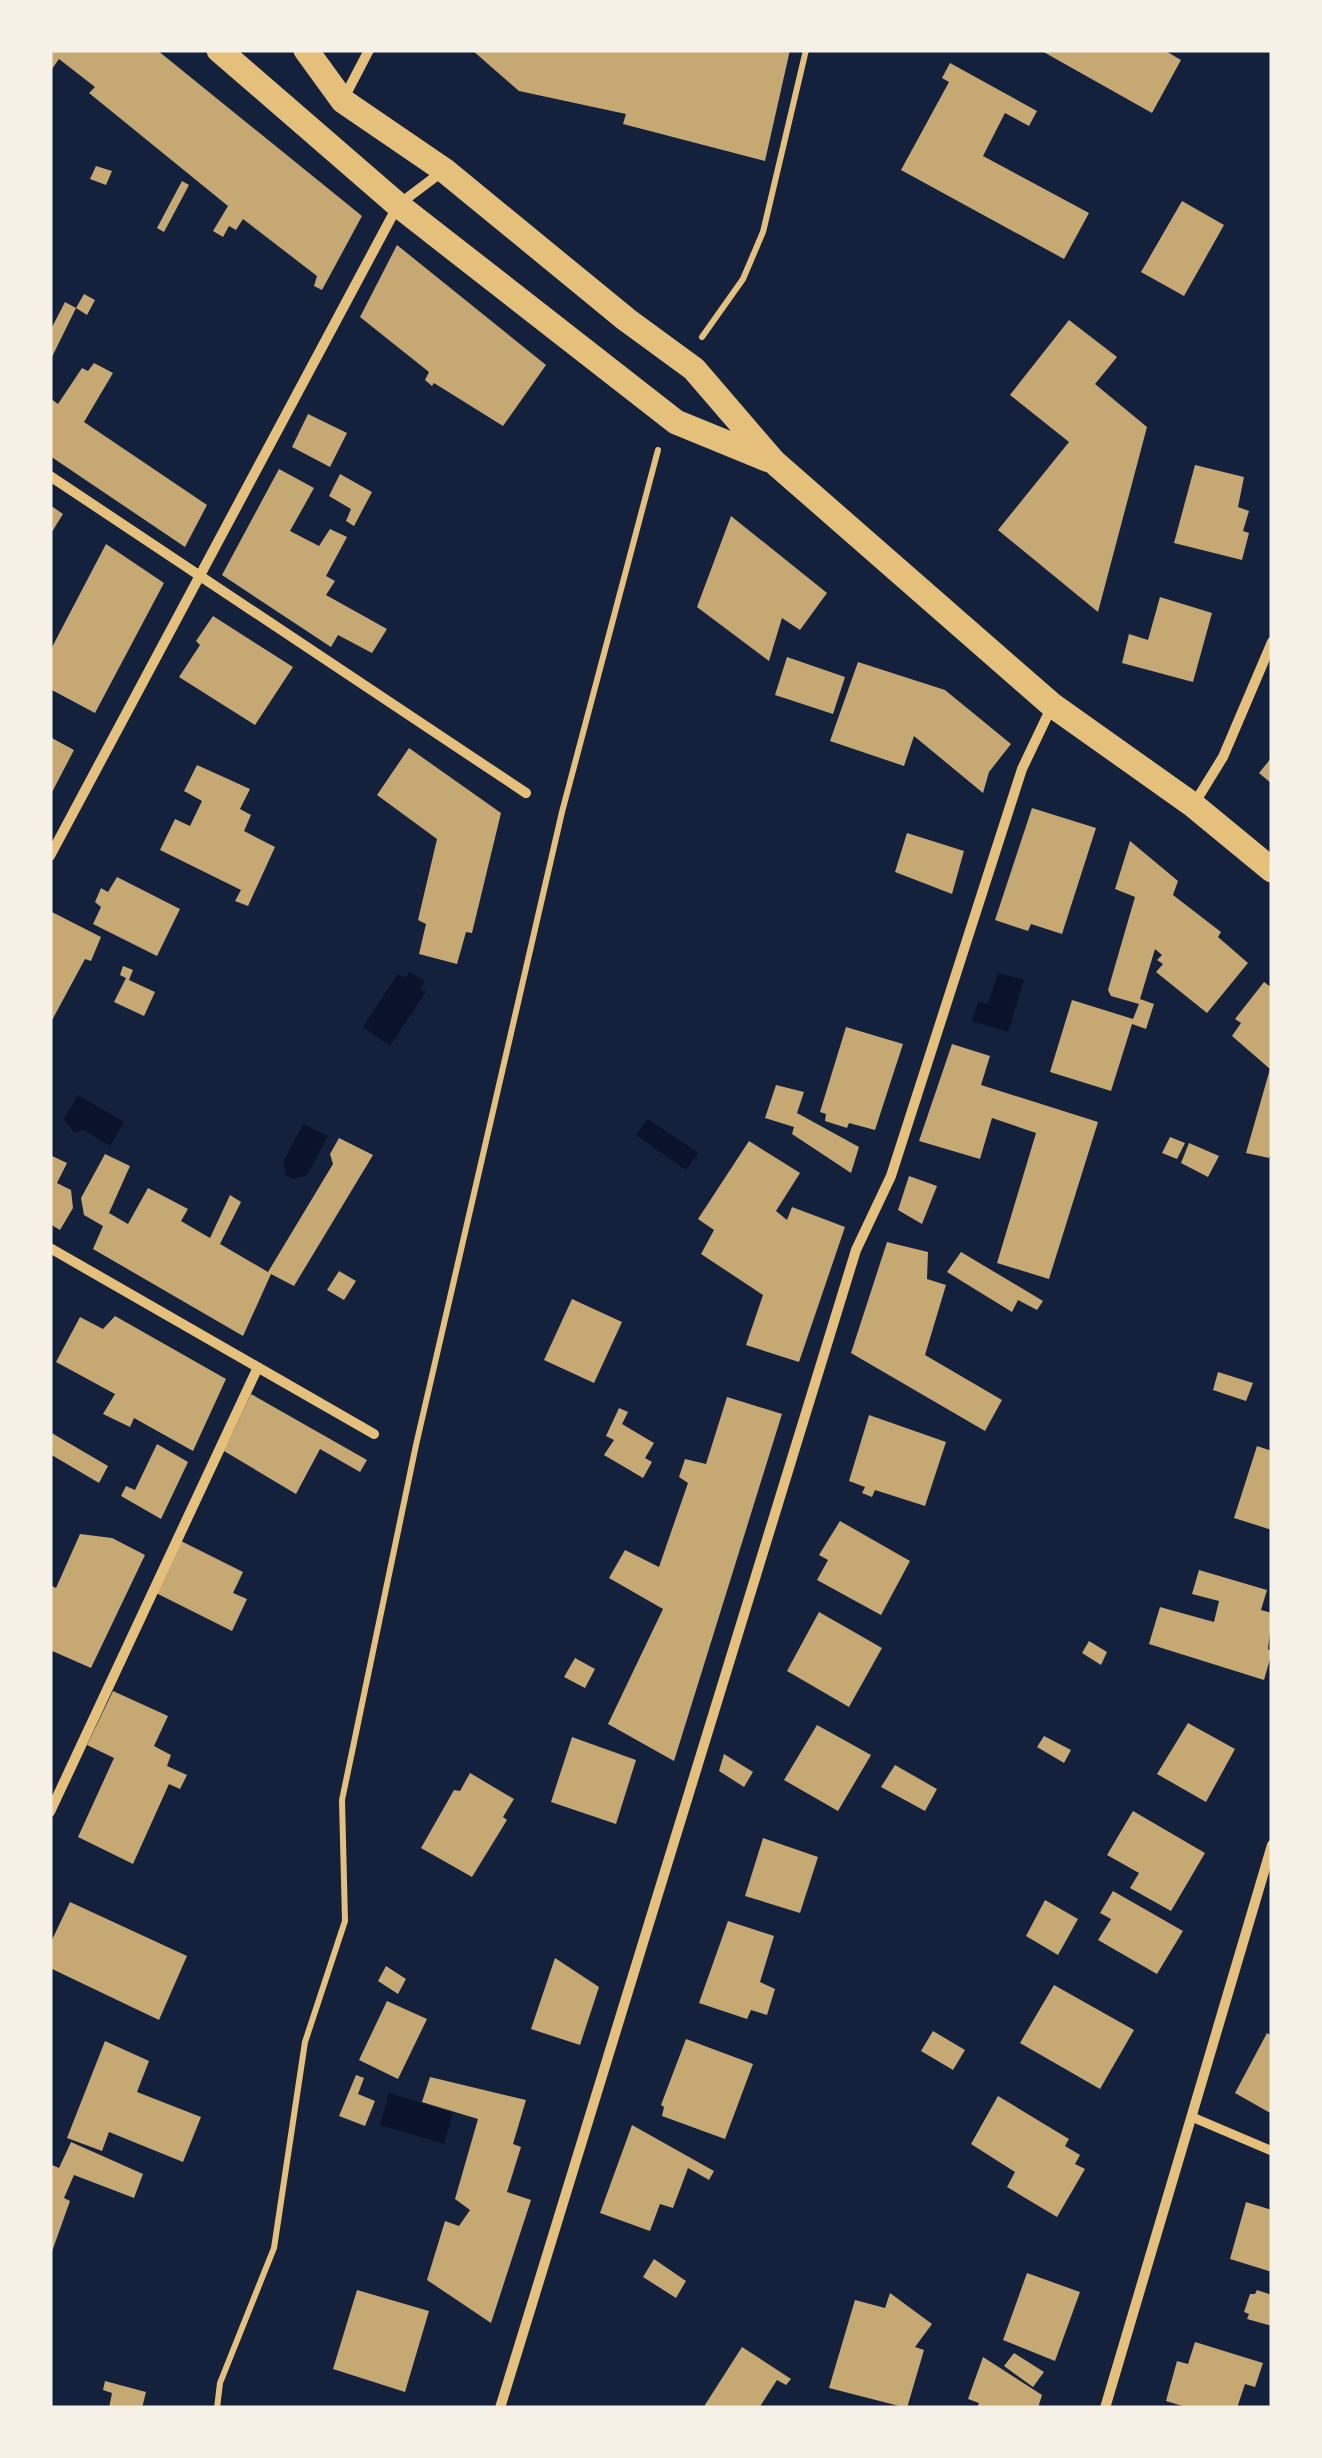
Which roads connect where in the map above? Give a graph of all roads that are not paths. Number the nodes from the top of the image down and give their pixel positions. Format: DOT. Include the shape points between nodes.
graph roads {
  1 [pos="219,50"];
  2 [pos="306,50"];
  3 [pos="368,50"];
  4 [pos="343,100"];
  5 [pos="444,170"];
  6 [pos="398,205"];
  7 [pos="774,462"];
  8 [pos="50,476"];
  9 [pos="199,575"];
  10 [pos="1272,642"];
  11 [pos="1052,705"];
  12 [pos="526,793"];
  13 [pos="1194,805"];
  14 [pos="50,856"];
  15 [pos="1272,870"];
  16 [pos="50,1248"];
  17 [pos="258,1367"];
  18 [pos="374,1434"];
  19 [pos="50,1812"];
  20 [pos="1272,1845"];
  21 [pos="1192,2117"];
  22 [pos="1272,2151"];
  23 [pos="500,2408"];
  24 [pos="1105,2408"];
  1 -- 6 [label="main road"];
  2 -- 4 [label="main road"];
  3 -- 4 [label="street"];
  4 -- 5 [label="main road"];
  5 -- 6 [label="street"];
  5 -- 7 [label="main road" via="694,369"];
  6 -- 7 [label="main road" via="676,422"];
  6 -- 9 [label="street"];
  7 -- 11 [label="main road"];
  8 -- 9 [label="street"];
  9 -- 12 [label="street"];
  9 -- 14 [label="street"];
  10 -- 13 [label="street" via="1223,758"];
  11 -- 13 [label="main road"];
  11 -- 23 [label="street" via="1022,769 890,1176 856,1250"];
  13 -- 15 [label="main road"];
  16 -- 17 [label="street"];
  17 -- 18 [label="street"];
  17 -- 19 [label="street"];
  20 -- 21 [label="street"];
  21 -- 22 [label="street"];
  21 -- 24 [label="street"];
}
